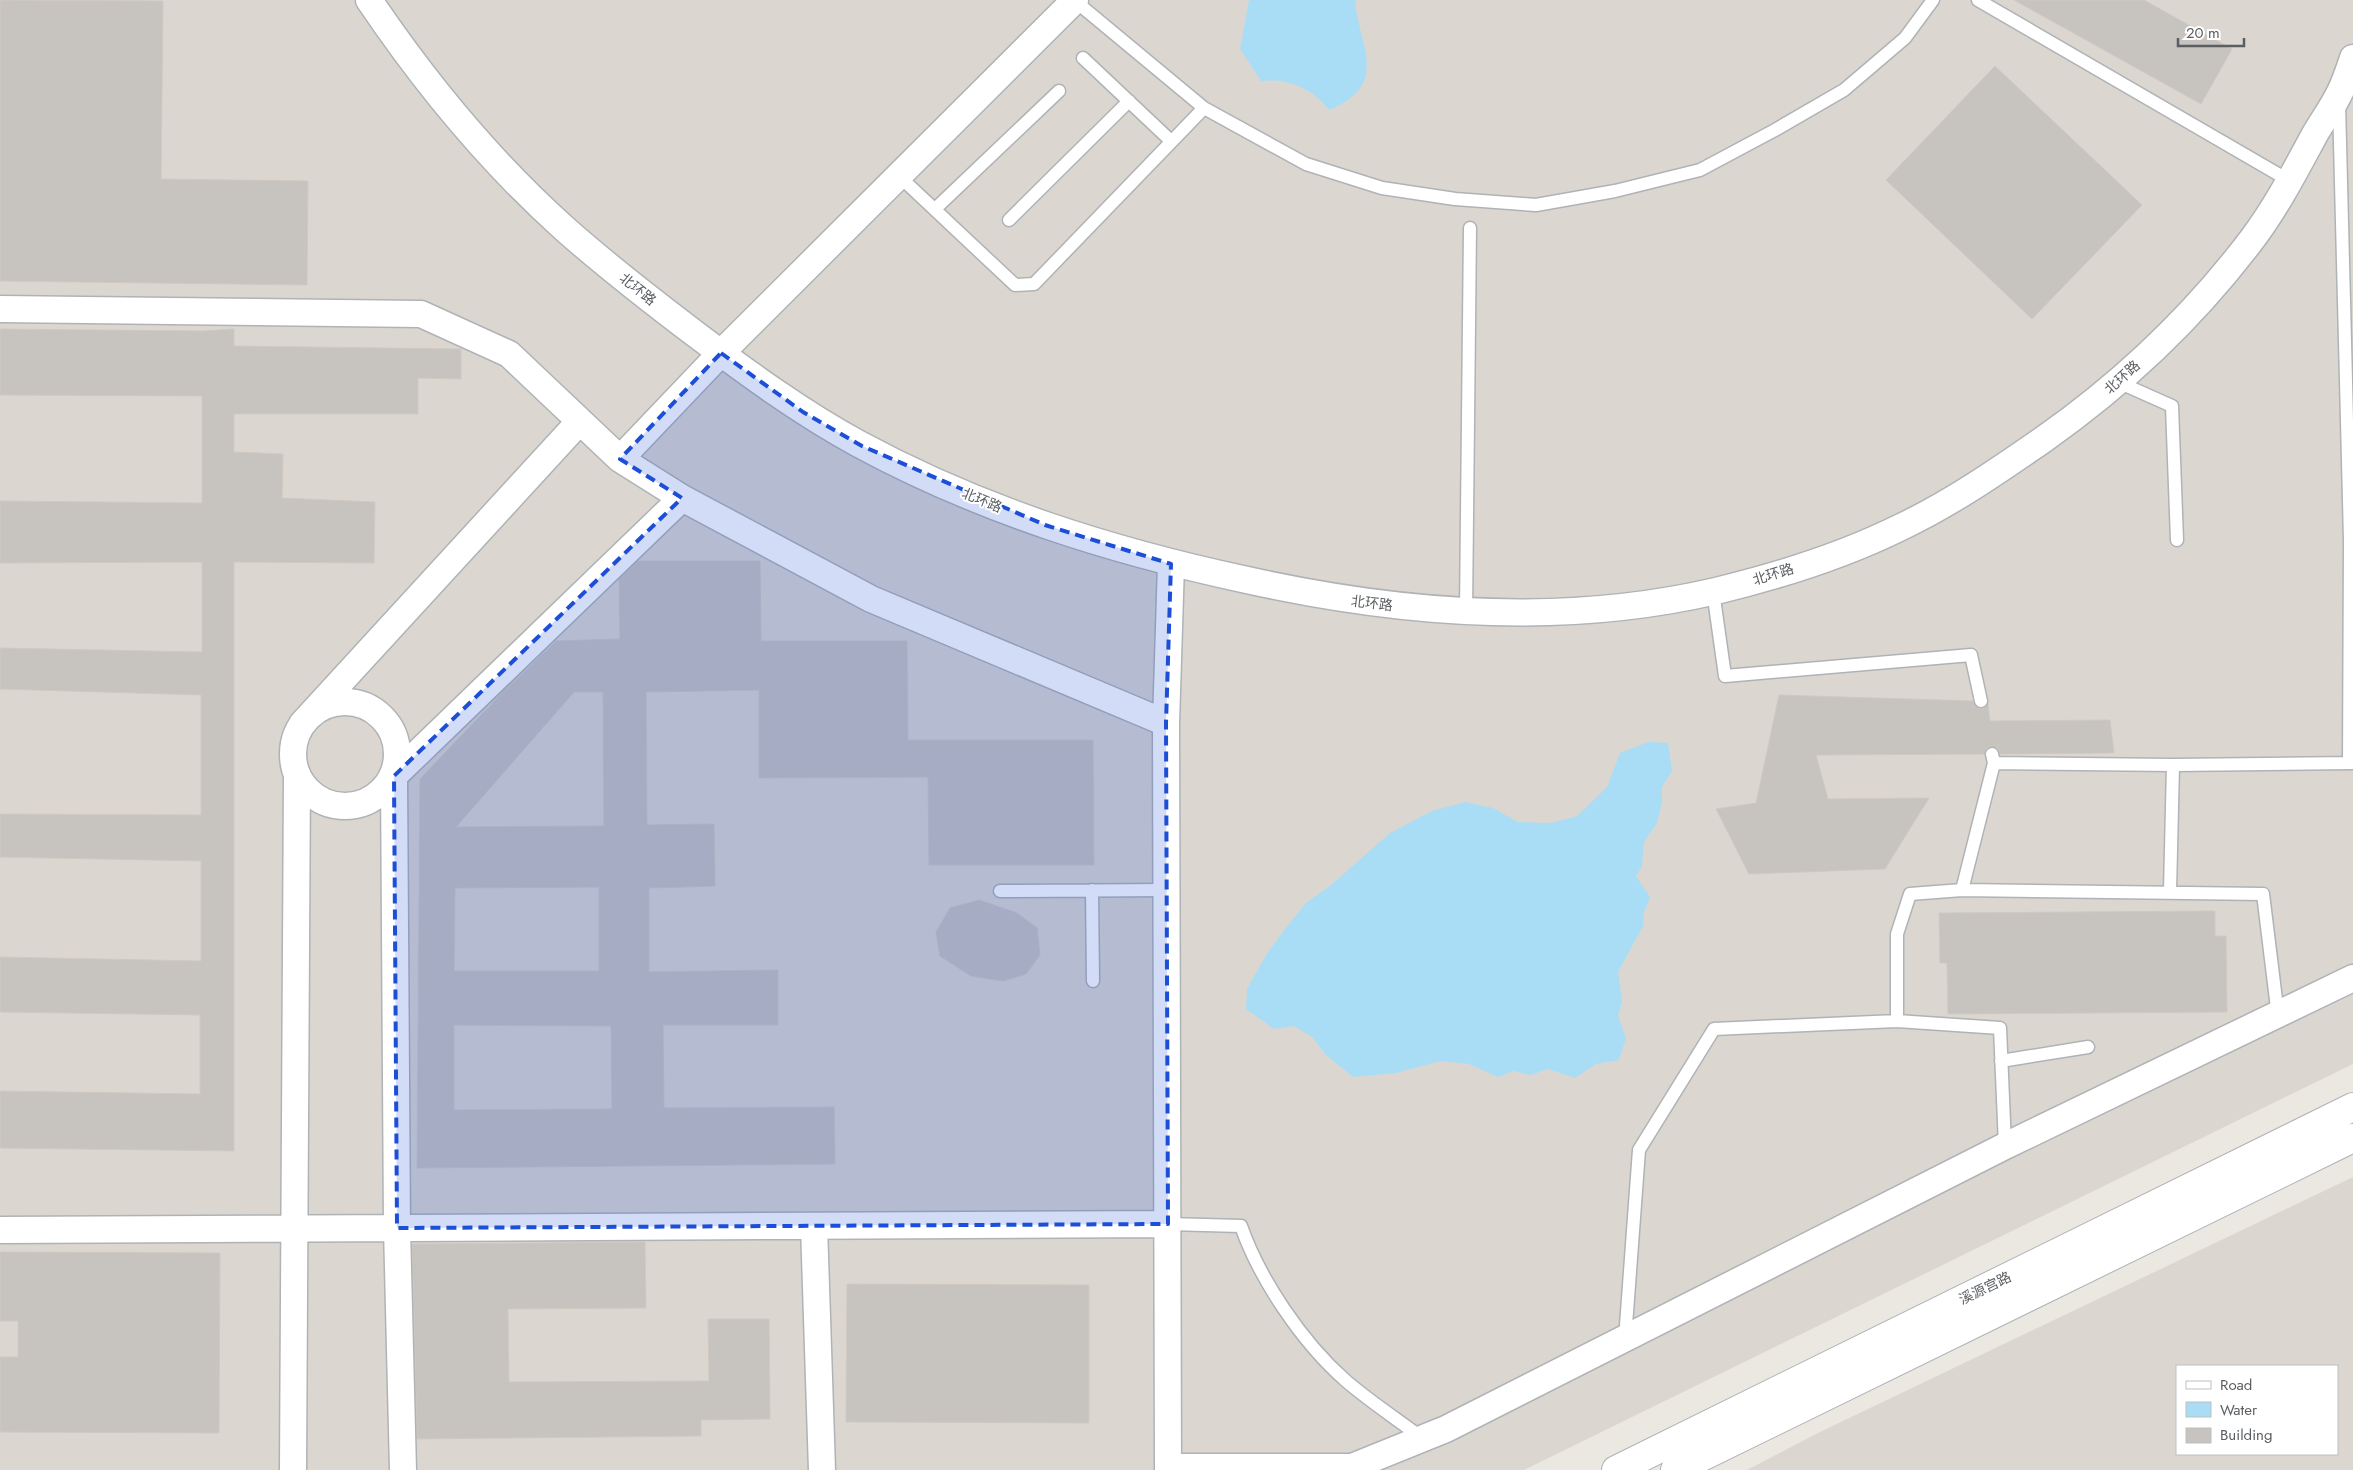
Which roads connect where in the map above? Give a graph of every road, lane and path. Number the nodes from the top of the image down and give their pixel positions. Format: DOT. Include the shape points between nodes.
graph roads {
  1 [pos="369,0"];
  2 [pos="1075,0"];
  3 [pos="1933,0"];
  4 [pos="1978,0"];
  5 [pos="1083,58"];
  6 [pos="2353,60"];
  7 [pos="1059,91"];
  8 [pos="2344,98"];
  9 [pos="1128,102"];
  10 [pos="1204,108"];
  11 [pos="1171,141"];
  12 [pos="899,176"];
  13 [pos="2290,181"];
  14 [pos="935,210"];
  15 [pos="1009,220"];
  16 [pos="1470,228"];
  17 [pos="0,309"];
  18 [pos="721,353"];
  19 [pos="2118,382"];
  20 [pos="580,421"];
  21 [pos="620,459"];
  22 [pos="682,498"];
  23 [pos="2176,540"];
  24 [pos="2352,540"];
  25 [pos="1171,564"];
  26 [pos="1713,591"];
  27 [pos="1466,611"];
  28 [pos="1981,701"];
  29 [pos="1166,723"];
  30 [pos="302,724"];
  31 [pos="2351,763"];
  32 [pos="2172,766"];
  33 [pos="297,774"];
  34 [pos="394,776"];
  35 [pos="1092,890"];
  36 [pos="1167,890"];
  37 [pos="1962,890"];
  38 [pos="1000,891"];
  39 [pos="2170,891"];
  40 [pos="2353,978"];
  41 [pos="1093,981"];
  42 [pos="2278,1016"];
  43 [pos="1897,1021"];
  44 [pos="2088,1047"];
  45 [pos="2001,1060"];
  46 [pos="2353,1107"];
  47 [pos="2353,1138"];
  48 [pos="2005,1146"];
  49 [pos="1168,1224"];
  50 [pos="814,1226"];
  51 [pos="397,1228"];
  52 [pos="294,1229"];
  53 [pos="0,1230"];
  54 [pos="1625,1339"];
  55 [pos="1422,1438"];
  56 [pos="1168,1468"];
  57 [pos="293,1470"];
  58 [pos="403,1470"];
  59 [pos="822,1470"];
  60 [pos="1616,1470"];
  61 [pos="1675,1470"];
  1 -- 18 [label="street, 北环路" via="430,84 518,183 566,229"];
  2 -- 10 [label="lane"];
  2 -- 12 [label="street"];
  3 -- 10 [label="lane" via="1905,38 1844,90 1700,170 1615,191 1536,204 1455,199 1382,188 1306,164"];
  4 -- 13 [label="lane"];
  5 -- 9 [label="lane"];
  6 -- 8 [label="street, 北环路"];
  7 -- 14 [label="lane"];
  8 -- 13 [label="street, 北环路"];
  8 -- 24 [label="lane"];
  9 -- 11 [label="lane"];
  9 -- 15 [label="lane"];
  10 -- 11 [label="lane"];
  11 -- 14 [label="lane" via="1034,284 1015,285"];
  12 -- 14 [label="lane"];
  12 -- 18 [label="street"];
  13 -- 19 [label="street, 北环路" via="2254,237 2211,288"];
  16 -- 27 [label="lane"];
  17 -- 20 [label="street" via="421,314 508,354"];
  18 -- 21 [label="street"];
  18 -- 25 [label="street, 北环路" via="803,412 862,446 921,474 1045,525"];
  19 -- 23 [label="lane" via="2172,406"];
  19 -- 26 [label="street, 北环路" via="2015,460 1899,528 1776,574"];
  20 -- 21 [label="street"];
  20 -- 30 [label="street"];
  21 -- 22 [label="street"];
  22 -- 29 [label="street" via="871,599"];
  22 -- 34 [label="street"];
  24 -- 31 [label="lane"];
  25 -- 27 [label="street, 北环路" via="1316,596"];
  25 -- 29 [label="street"];
  26 -- 27 [label="street, 北环路" via="1580,611"];
  26 -- 28 [label="lane" via="1725,676 1971,655"];
  29 -- 36 [label="street"];
  30 -- 33 [label="street" via="295,739 293,757"];
  30 -- 34 [label="street" via="314,711 338,702 364,705 379,713 397,742"];
  31 -- 32 [label="lane"];
  32 -- 37 [label="lane" via="1993,758"];
  32 -- 39 [label="lane"];
  33 -- 34 [label="street" via="306,789 320,800 336,806 354,806 370,800 384,790"];
  33 -- 52 [label="street"];
  34 -- 51 [label="street"];
  35 -- 36 [label="lane"];
  35 -- 38 [label="lane"];
  35 -- 41 [label="lane"];
  36 -- 49 [label="street"];
  37 -- 39 [label="lane"];
  37 -- 43 [label="lane" via="1910,894 1897,934"];
  39 -- 42 [label="lane" via="2263,894"];
  40 -- 42 [label="street"];
  42 -- 48 [label="street"];
  43 -- 45 [label="lane" via="2000,1028"];
  43 -- 54 [label="lane" via="1714,1029 1639,1150"];
  44 -- 45 [label="lane"];
  45 -- 48 [label="lane"];
  46 -- 60 [label="main road, 溪源宫路"];
  47 -- 61 [label="main road, 溪源宫路"];
  48 -- 54 [label="street"];
  49 -- 50 [label="street"];
  49 -- 55 [label="lane" via="1241,1226 1275,1293 1303,1335 1345,1380"];
  49 -- 56 [label="street"];
  50 -- 51 [label="street"];
  50 -- 59 [label="street"];
  51 -- 52 [label="street"];
  51 -- 58 [label="street"];
  52 -- 53 [label="street"];
  52 -- 57 [label="street"];
  54 -- 55 [label="street"];
  55 -- 56 [label="street" via="1352,1467"];
}
